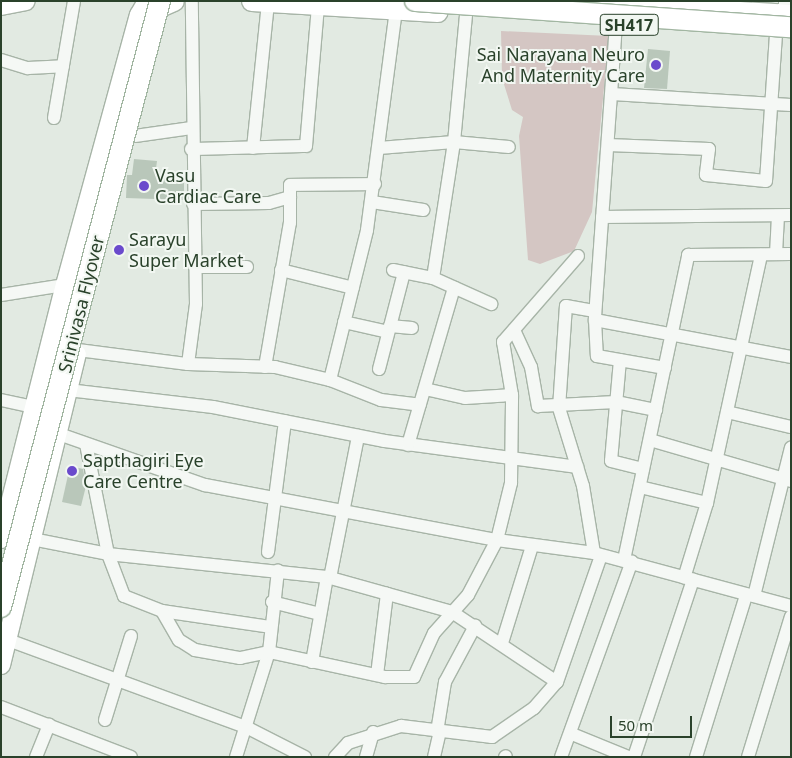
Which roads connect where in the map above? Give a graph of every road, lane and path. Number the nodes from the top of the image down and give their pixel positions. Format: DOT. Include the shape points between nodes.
graph roads {
  1 [pos="26,1"];
  2 [pos="74,1"];
  3 [pos="415,1"];
  4 [pos="552,1"];
  5 [pos="165,2"];
  6 [pos="260,2"];
  7 [pos="634,3"];
  8 [pos="318,5"];
  9 [pos="726,5"];
  10 [pos="1,6"];
  11 [pos="396,8"];
  12 [pos="466,14"];
  13 [pos="786,22"];
  14 [pos="616,24"];
  15 [pos="725,32"];
  16 [pos="1,60"];
  17 [pos="63,66"];
  18 [pos="612,94"];
  19 [pos="771,104"];
  20 [pos="791,105"];
  21 [pos="54,118"];
  22 [pos="191,128"];
  23 [pos="135,136"];
  24 [pos="454,142"];
  25 [pos="608,145"];
  26 [pos="509,147"];
  27 [pos="253,148"];
  28 [pos="379,148"];
  29 [pos="191,149"];
  30 [pos="375,184"];
  31 [pos="290,197"];
  32 [pos="372,202"];
  33 [pos="193,204"];
  34 [pos="423,210"];
  35 [pos="791,215"];
  36 [pos="778,216"];
  37 [pos="602,217"];
  38 [pos="776,254"];
  39 [pos="791,254"];
  40 [pos="761,255"];
  41 [pos="578,256"];
  42 [pos="195,267"];
  43 [pos="247,267"];
  44 [pos="281,270"];
  45 [pos="433,278"];
  46 [pos="65,286"];
  47 [pos="353,288"];
  48 [pos="454,288"];
  49 [pos="1,295"];
  50 [pos="491,304"];
  51 [pos="594,315"];
  52 [pos="344,322"];
  53 [pos="412,328"];
  54 [pos="389,329"];
  55 [pos="514,330"];
  56 [pos="671,335"];
  57 [pos="741,349"];
  58 [pos="78,350"];
  59 [pos="791,357"];
  60 [pos="620,360"];
  61 [pos="188,364"];
  62 [pos="265,367"];
  63 [pos="665,368"];
  64 [pos="379,369"];
  65 [pos="330,380"];
  66 [pos="425,389"];
  67 [pos="68,390"];
  68 [pos="512,395"];
  69 [pos="1,400"];
  70 [pos="616,402"];
  71 [pos="420,405"];
  72 [pos="35,407"];
  73 [pos="559,408"];
  74 [pos="656,410"];
  75 [pos="727,412"];
  76 [pos="285,421"];
  77 [pos="791,427"];
  78 [pos="59,434"];
  79 [pos="358,436"];
  80 [pos="650,440"];
  81 [pos="86,444"];
  82 [pos="408,445"];
  83 [pos="791,448"];
  84 [pos="511,460"];
  85 [pos="717,460"];
  86 [pos="577,467"];
  87 [pos="643,469"];
  88 [pos="787,480"];
  89 [pos="640,487"];
  90 [pos="275,498"];
  91 [pos="708,503"];
  92 [pos="343,511"];
  93 [pos="4,520"];
  94 [pos="1,539"];
  95 [pos="32,539"];
  96 [pos="497,540"];
  97 [pos="532,546"];
  98 [pos="268,552"];
  99 [pos="108,554"];
  100 [pos="598,554"];
  101 [pos="628,560"];
  102 [pos="1,566"];
  103 [pos="278,570"];
  104 [pos="329,577"];
  105 [pos="688,579"];
  106 [pos="387,594"];
  107 [pos="750,595"];
  108 [pos="272,602"];
  109 [pos="791,606"];
  110 [pos="1,607"];
  111 [pos="162,611"];
  112 [pos="452,612"];
  113 [pos="320,614"];
  114 [pos="791,616"];
  115 [pos="475,626"];
  116 [pos="270,627"];
  117 [pos="131,636"];
  118 [pos="8,640"];
  119 [pos="502,643"];
  120 [pos="269,652"];
  121 [pos="312,662"];
  122 [pos="1,665"];
  123 [pos="377,675"];
  124 [pos="117,678"];
  125 [pos="557,682"];
  126 [pos="1,707"];
  127 [pos="105,720"];
  128 [pos="49,724"];
  129 [pos="248,728"];
  130 [pos="373,732"];
  131 [pos="438,732"];
  132 [pos="572,734"];
  133 [pos="36,757"];
  134 [pos="131,757"];
  135 [pos="236,757"];
  136 [pos="305,757"];
  137 [pos="335,757"];
  138 [pos="366,757"];
  139 [pos="434,757"];
  140 [pos="561,757"];
  141 [pos="628,757"];
  142 [pos="634,757"];
  143 [pos="696,757"];
  144 [pos="748,757"];
  1 -- 10 [label="street"];
  2 -- 17 [label="street"];
  3 -- 13 [label="main road, bridge"];
  4 -- 7 [label="main road, SH417"];
  5 -- 22 [label="street"];
  5 -- 23 [label="street"];
  5 -- 46 [label="street" via="139,15"];
  5 -- 102 [label="main road, Srinivasa Flyover"];
  5 -- 110 [label="main road, Srinivasa Flyover, bridge"];
  6 -- 8 [label="main road, SH417"];
  6 -- 27 [label="street"];
  7 -- 9 [label="main road, SH417"];
  8 -- 11 [label="main road, SH417"];
  8 -- 27 [label="street" via="306,146"];
  9 -- 13 [label="main road, SH417"];
  9 -- 15 [label="street"];
  11 -- 12 [label="main road, SH417"];
  11 -- 28 [label="street"];
  12 -- 14 [label="main road, SH417"];
  12 -- 24 [label="street"];
  13 -- 15 [label="main road, SH417"];
  13 -- 19 [label="street"];
  14 -- 15 [label="main road, SH417"];
  14 -- 18 [label="street"];
  16 -- 17 [label="street" via="28,68"];
  17 -- 21 [label="street"];
  18 -- 19 [label="street"];
  18 -- 25 [label="street"];
  19 -- 20 [label="street"];
  19 -- 25 [label="street" via="766,181 706,175 709,149"];
  22 -- 23 [label="street"];
  22 -- 29 [label="street"];
  23 -- 58 [label="street"];
  24 -- 26 [label="street"];
  24 -- 28 [label="street"];
  24 -- 45 [label="street"];
  25 -- 37 [label="street"];
  27 -- 29 [label="street"];
  28 -- 30 [label="street"];
  29 -- 33 [label="street"];
  30 -- 31 [label="street" via="290,185"];
  30 -- 32 [label="street"];
  31 -- 33 [label="street" via="269,203"];
  31 -- 44 [label="street"];
  32 -- 34 [label="street"];
  32 -- 47 [label="street"];
  33 -- 42 [label="street"];
  35 -- 36 [label="street"];
  36 -- 37 [label="street"];
  36 -- 38 [label="street"];
  37 -- 51 [label="street"];
  38 -- 39 [label="street"];
  38 -- 40 [label="street"];
  40 -- 56 [label="street" via="688,256"];
  40 -- 57 [label="street"];
  41 -- 55 [label="street"];
  42 -- 43 [label="street"];
  42 -- 61 [label="street" via="196,304"];
  44 -- 47 [label="street"];
  44 -- 62 [label="street"];
  45 -- 48 [label="street"];
  45 -- 54 [label="street" via="398,271"];
  46 -- 49 [label="street"];
  46 -- 72 [label="street"];
  47 -- 52 [label="street"];
  48 -- 50 [label="street"];
  48 -- 66 [label="street"];
  51 -- 56 [label="street"];
  51 -- 60 [label="street" via="597,356"];
  51 -- 73 [label="street" via="566,306"];
  52 -- 54 [label="street"];
  52 -- 65 [label="street"];
  53 -- 54 [label="street"];
  54 -- 64 [label="street"];
  55 -- 68 [label="street" via="503,342"];
  55 -- 73 [label="street" via="531,368 538,406"];
  56 -- 57 [label="street"];
  56 -- 63 [label="street"];
  57 -- 59 [label="street"];
  57 -- 75 [label="street"];
  58 -- 61 [label="street"];
  58 -- 67 [label="street"];
  60 -- 63 [label="street"];
  60 -- 70 [label="street"];
  61 -- 62 [label="street"];
  62 -- 65 [label="street"];
  63 -- 74 [label="street"];
  65 -- 71 [label="street" via="381,400"];
  66 -- 68 [label="street" via="465,398"];
  66 -- 71 [label="street"];
  67 -- 76 [label="street" via="213,407"];
  67 -- 78 [label="street"];
  68 -- 84 [label="street"];
  69 -- 72 [label="street"];
  70 -- 73 [label="street"];
  70 -- 74 [label="street"];
  70 -- 87 [label="street" via="611,461"];
  71 -- 82 [label="street"];
  72 -- 93 [label="street"];
  73 -- 86 [label="street"];
  74 -- 80 [label="street"];
  75 -- 77 [label="street"];
  75 -- 85 [label="street"];
  76 -- 79 [label="street"];
  76 -- 90 [label="street"];
  78 -- 81 [label="street"];
  78 -- 95 [label="street"];
  79 -- 82 [label="street"];
  79 -- 92 [label="street"];
  80 -- 85 [label="street"];
  80 -- 87 [label="street"];
  81 -- 90 [label="street" via="171,476"];
  81 -- 99 [label="street"];
  82 -- 84 [label="street"];
  83 -- 88 [label="street"];
  84 -- 86 [label="street"];
  84 -- 96 [label="street" via="511,483"];
  85 -- 88 [label="street"];
  85 -- 91 [label="street"];
  86 -- 100 [label="street"];
  87 -- 89 [label="street"];
  88 -- 107 [label="street"];
  89 -- 91 [label="street"];
  89 -- 101 [label="street"];
  90 -- 92 [label="street"];
  90 -- 98 [label="street"];
  91 -- 105 [label="street"];
  92 -- 96 [label="street"];
  92 -- 104 [label="street"];
  93 -- 94 [label="street"];
  95 -- 99 [label="street"];
  95 -- 118 [label="street"];
  96 -- 97 [label="street"];
  96 -- 112 [label="street" via="468,595"];
  97 -- 100 [label="street"];
  97 -- 119 [label="street"];
  99 -- 103 [label="street"];
  99 -- 111 [label="street" via="124,596"];
  100 -- 101 [label="street"];
  100 -- 125 [label="street"];
  101 -- 105 [label="street"];
  101 -- 132 [label="street"];
  103 -- 104 [label="street"];
  103 -- 108 [label="street"];
  104 -- 106 [label="street"];
  104 -- 113 [label="street"];
  105 -- 107 [label="street"];
  105 -- 142 [label="street"];
  106 -- 112 [label="street"];
  106 -- 123 [label="street"];
  107 -- 109 [label="street"];
  107 -- 143 [label="street"];
  108 -- 113 [label="street"];
  108 -- 116 [label="street"];
  111 -- 116 [label="street"];
  111 -- 120 [label="street" via="179,640 195,650 240,658"];
  112 -- 115 [label="street"];
  112 -- 123 [label="street" via="434,633 414,677"];
  113 -- 121 [label="street"];
  114 -- 144 [label="street"];
  115 -- 119 [label="street"];
  115 -- 131 [label="street" via="445,682"];
  116 -- 120 [label="street"];
  117 -- 124 [label="street"];
  118 -- 122 [label="street"];
  118 -- 124 [label="street"];
  119 -- 125 [label="street"];
  120 -- 121 [label="street"];
  120 -- 129 [label="street"];
  121 -- 123 [label="street"];
  124 -- 127 [label="street"];
  124 -- 129 [label="street"];
  125 -- 131 [label="street" via="534,708 492,736"];
  126 -- 128 [label="street"];
  128 -- 133 [label="street"];
  128 -- 134 [label="street"];
  129 -- 135 [label="street"];
  129 -- 136 [label="street"];
  130 -- 131 [label="street" via="401,726"];
  130 -- 137 [label="street" via="348,743"];
  130 -- 138 [label="street"];
  131 -- 139 [label="street"];
  132 -- 140 [label="street"];
  132 -- 141 [label="street"];
}
